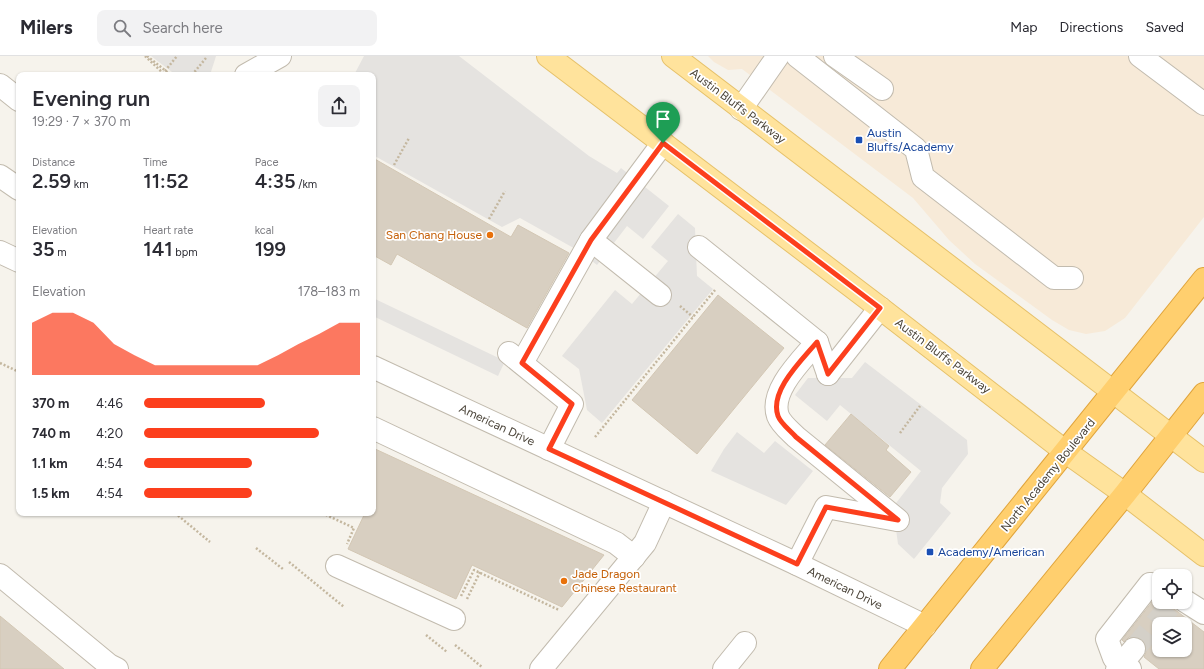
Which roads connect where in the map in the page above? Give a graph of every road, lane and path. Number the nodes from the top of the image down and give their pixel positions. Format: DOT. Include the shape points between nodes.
graph roads {
  1 [pos="146,56"];
  2 [pos="177,56"];
  3 [pos="280,56"];
  4 [pos="548,56"];
  5 [pos="673,56"];
  6 [pos="778,56"];
  7 [pos="797,56"];
  8 [pos="835,56"];
  9 [pos="1140,56"];
  10 [pos="206,58"];
  11 [pos="165,71"];
  12 [pos="162,72"];
  13 [pos="194,72"];
  14 [pos="251,72"];
  15 [pos="0,85"];
  16 [pos="882,90"];
  17 [pos="16,98"];
  18 [pos="1204,104"];
  19 [pos="741,109"];
  20 [pos="409,138"];
  21 [pos="663,143"];
  22 [pos="394,166"];
  23 [pos="0,176"];
  24 [pos="16,187"];
  25 [pos="504,191"];
  26 [pos="489,219"];
  27 [pos="591,240"];
  28 [pos="699,247"];
  29 [pos="0,252"];
  30 [pos="16,260"];
  31 [pos="1072,278"];
  32 [pos="1204,279"];
  33 [pos="720,285"];
  34 [pos="660,295"];
  35 [pos="880,308"];
  36 [pos="817,342"];
  37 [pos="0,363"];
  38 [pos="376,368"];
  39 [pos="16,371"];
  40 [pos="1114,392"];
  41 [pos="1204,394"];
  42 [pos="920,406"];
  43 [pos="376,429"];
  44 [pos="900,433"];
  45 [pos="1170,436"];
  46 [pos="595,437"];
  47 [pos="549,449"];
  48 [pos="1066,452"];
  49 [pos="1204,461"];
  50 [pos="1125,494"];
  51 [pos="664,502"];
  52 [pos="179,516"];
  53 [pos="328,516"];
  54 [pos="210,542"];
  55 [pos="346,545"];
  56 [pos="256,548"];
  57 [pos="1204,555"];
  58 [pos="634,557"];
  59 [pos="289,562"];
  60 [pos="797,564"];
  61 [pos="337,566"];
  62 [pos="283,569"];
  63 [pos="480,572"];
  64 [pos="0,575"];
  65 [pos="1152,584"];
  66 [pos="461,597"];
  67 [pos="467,600"];
  68 [pos="344,607"];
  69 [pos="1192,609"];
  70 [pos="563,612"];
  71 [pos="1204,613"];
  72 [pos="454,619"];
  73 [pos="925,626"];
  74 [pos="425,634"];
  75 [pos="745,643"];
  76 [pos="455,644"];
  77 [pos="447,652"];
  78 [pos="1126,662"];
  79 [pos="482,667"];
  80 [pos="988,667"];
  81 [pos="117,669"];
  82 [pos="541,669"];
  83 [pos="724,669"];
  84 [pos="890,669"];
  1 -- 11 [label="path"];
  1 -- 12 [label="path"];
  2 -- 11 [label="path"];
  3 -- 14 [label="street"];
  4 -- 21 [label="main road, Austin Bluffs Parkway"];
  5 -- 19 [label="main road, Austin Bluffs Parkway"];
  6 -- 19 [label="street"];
  7 -- 31 [label="street" via="916,149 923,177 1054,278"];
  8 -- 16 [label="street"];
  9 -- 18 [label="street"];
  10 -- 13 [label="path"];
  15 -- 17 [label="street"];
  19 -- 40 [label="main road, Austin Bluffs Parkway"];
  20 -- 22 [label="path"];
  21 -- 27 [label="street"];
  21 -- 35 [label="main road, Austin Bluffs Parkway"];
  23 -- 24 [label="street"];
  25 -- 26 [label="path"];
  27 -- 34 [label="street"];
  27 -- 47 [label="street" via="516,358 572,404"];
  28 -- 36 [label="street"];
  29 -- 30 [label="street"];
  32 -- 40 [label="highway, North Academy Boulevard"];
  33 -- 46 [label="path"];
  35 -- 36 [label="street" via="828,374"];
  35 -- 48 [label="main road, Austin Bluffs Parkway"];
  36 -- 60 [label="street" via="782,386 776,402 778,416 796,437 898,520 826,507"];
  37 -- 39 [label="path"];
  38 -- 47 [label="street, American Drive"];
  40 -- 45 [label="main road, Austin Bluffs Parkway"];
  40 -- 48 [label="highway, North Academy Boulevard"];
  41 -- 45 [label="highway"];
  42 -- 44 [label="path"];
  43 -- 58 [label="street" via="616,543"];
  45 -- 49 [label="main road, Austin Bluffs Parkway"];
  45 -- 50 [label="highway"];
  47 -- 51 [label="street, American Drive"];
  48 -- 50 [label="main road, Austin Bluffs Parkway"];
  48 -- 73 [label="highway, North Academy Boulevard"];
  50 -- 57 [label="main road, Austin Bluffs Parkway"];
  50 -- 80 [label="highway"];
  51 -- 58 [label="street" via="646,543"];
  51 -- 60 [label="street, American Drive"];
  52 -- 54 [label="path"];
  53 -- 55 [label="path" via="354,528"];
  56 -- 62 [label="path"];
  58 -- 82 [label="street"];
  59 -- 68 [label="path"];
  60 -- 73 [label="street, American Drive"];
  61 -- 72 [label="street"];
  63 -- 66 [label="path" via="474,570"];
  63 -- 67 [label="path"];
  63 -- 70 [label="path"];
  64 -- 81 [label="street"];
  65 -- 78 [label="street" via="1107,639 1114,658"];
  69 -- 71 [label="street"];
  73 -- 84 [label="highway, North Academy Boulevard"];
  74 -- 77 [label="path"];
  75 -- 83 [label="street"];
  76 -- 79 [label="path"];
}
